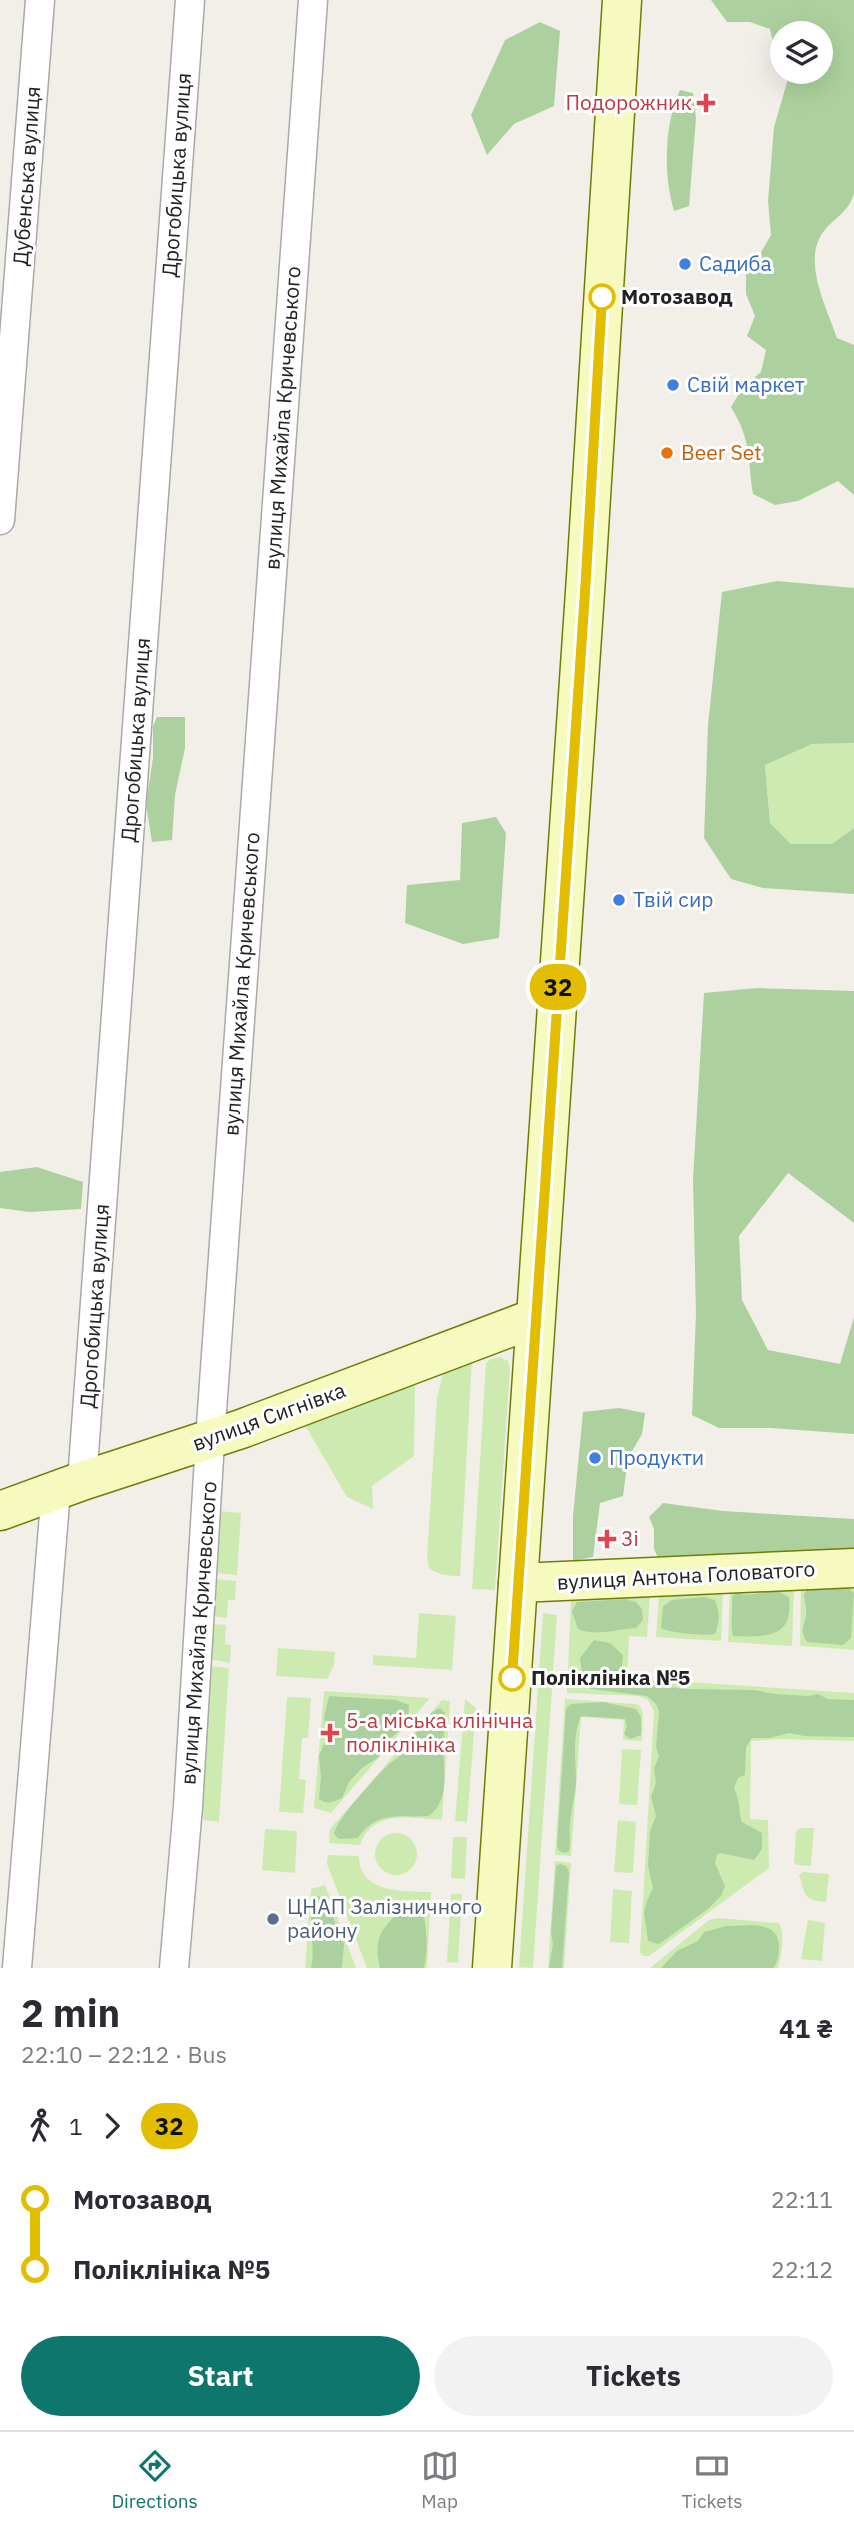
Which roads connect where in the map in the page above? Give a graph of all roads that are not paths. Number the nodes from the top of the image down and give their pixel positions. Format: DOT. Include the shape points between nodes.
graph roads {
  1 [pos="40,0"];
  2 [pos="190,0"];
  3 [pos="313,0"];
  4 [pos="622,0"];
  5 [pos="0,520"];
  6 [pos="535,1318"];
  7 [pos="211,1440"];
  8 [pos="69,1485"];
  9 [pos="0,1511"];
  10 [pos="854,1568"];
  11 [pos="518,1583"];
  12 [pos="16,1968"];
  13 [pos="174,1968"];
  14 [pos="492,1968"];
  1 -- 5 [label="street, Дубенська вулиця"];
  2 -- 8 [label="street, Дрогобицька вулиця"];
  3 -- 7 [label="street, вулиця Михайла Кричевського"];
  4 -- 6 [label="main road"];
  6 -- 7 [label="main road, вулиця Сигнівка"];
  6 -- 11 [label="main road"];
  7 -- 8 [label="main road, вулиця Сигнівка"];
  7 -- 13 [label="street, вулиця Михайла Кричевського"];
  8 -- 9 [label="main road, вулиця Сигнівка"];
  8 -- 12 [label="street, Дрогобицька вулиця"];
  10 -- 11 [label="main road, вулиця Антона Головатого"];
  11 -- 14 [label="main road"];
}
